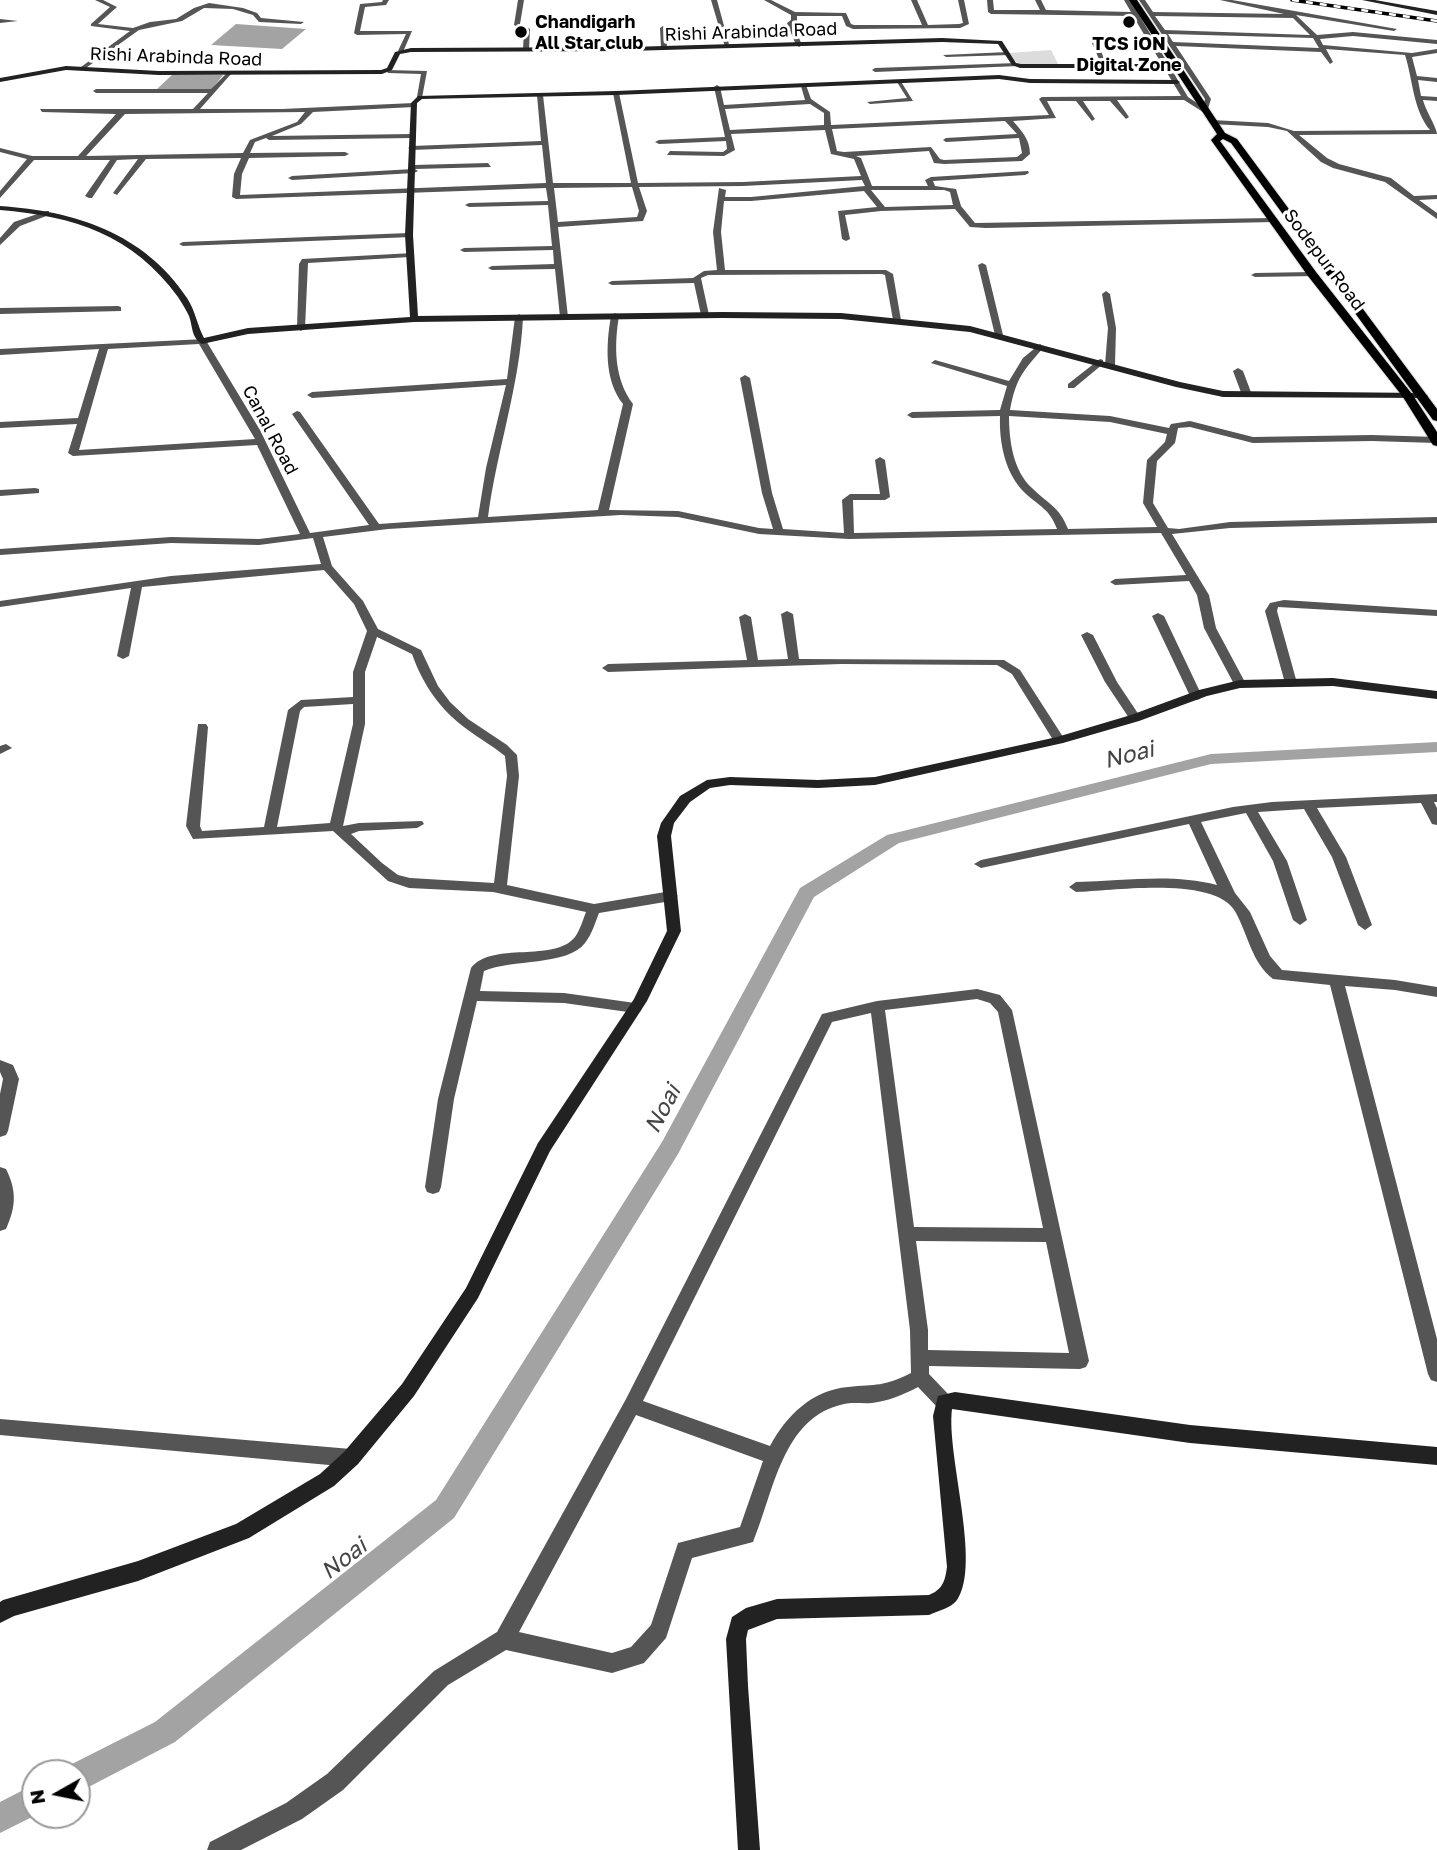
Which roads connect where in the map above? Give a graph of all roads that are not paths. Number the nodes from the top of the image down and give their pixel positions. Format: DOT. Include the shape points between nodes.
graph roads {
  1 [pos="97,0"];
  2 [pos="386,0"];
  3 [pos="522,0"];
  4 [pos="714,0"];
  5 [pos="767,0"];
  6 [pos="914,0"];
  7 [pos="961,0"];
  8 [pos="990,0"];
  9 [pos="1038,0"];
  10 [pos="1127,0"];
  11 [pos="1133,0"];
  12 [pos="1142,0"];
  13 [pos="1223,0"];
  14 [pos="1365,0"];
  15 [pos="1044,12"];
  16 [pos="1437,12"];
  17 [pos="794,14"];
  18 [pos="1135,14"];
  19 [pos="1151,14"];
  20 [pos="1292,14"];
  21 [pos="0,21"];
  22 [pos="15,21"];
  23 [pos="301,22"];
  24 [pos="926,26"];
  25 [pos="663,28"];
  26 [pos="135,29"];
  27 [pos="1165,32"];
  28 [pos="1315,37"];
  29 [pos="1436,42"];
  30 [pos="1095,43"];
  31 [pos="1172,44"];
  32 [pos="799,45"];
  33 [pos="728,47"];
  34 [pos="664,48"];
  35 [pos="526,49"];
  36 [pos="1323,49"];
  37 [pos="401,51"];
  38 [pos="1437,51"];
  39 [pos="1008,54"];
  40 [pos="1410,54"];
  41 [pos="1429,54"];
  42 [pos="946,55"];
  43 [pos="1437,59"];
  44 [pos="1330,62"];
  45 [pos="1017,65"];
  46 [pos="1105,66"];
  47 [pos="1168,66"];
  48 [pos="83,68"];
  49 [pos="875,70"];
  50 [pos="388,71"];
  51 [pos="229,73"];
  52 [pos="1414,78"];
  53 [pos="0,80"];
  54 [pos="1437,80"];
  55 [pos="900,82"];
  56 [pos="1177,82"];
  57 [pos="804,86"];
  58 [pos="717,87"];
  59 [pos="96,91"];
  60 [pos="214,91"];
  61 [pos="616,93"];
  62 [pos="540,95"];
  63 [pos="420,97"];
  64 [pos="1112,98"];
  65 [pos="1185,98"];
  66 [pos="1418,98"];
  67 [pos="1078,99"];
  68 [pos="1437,99"];
  69 [pos="810,102"];
  70 [pos="870,102"];
  71 [pos="414,105"];
  72 [pos="721,107"];
  73 [pos="42,110"];
  74 [pos="311,110"];
  75 [pos="195,111"];
  76 [pos="1205,111"];
  77 [pos="124,112"];
  78 [pos="1126,117"];
  79 [pos="1006,118"];
  80 [pos="1092,119"];
  81 [pos="960,120"];
  82 [pos="1212,122"];
  83 [pos="828,128"];
  84 [pos="1293,133"];
  85 [pos="1222,135"];
  86 [pos="412,136"];
  87 [pos="729,136"];
  88 [pos="1022,136"];
  89 [pos="257,138"];
  90 [pos="974,138"];
  91 [pos="946,139"];
  92 [pos="659,142"];
  93 [pos="545,143"];
  94 [pos="412,148"];
  95 [pos="0,150"];
  96 [pos="670,153"];
  97 [pos="345,154"];
  98 [pos="845,155"];
  99 [pos="244,157"];
  100 [pos="32,158"];
  101 [pos="80,158"];
  102 [pos="143,158"];
  103 [pos="114,159"];
  104 [pos="488,165"];
  105 [pos="414,169"];
  106 [pos="1026,173"];
  107 [pos="292,178"];
  108 [pos="866,178"];
  109 [pos="722,184"];
  110 [pos="549,186"];
  111 [pos="635,186"];
  112 [pos="932,188"];
  113 [pos="868,189"];
  114 [pos="410,191"];
  115 [pos="117,193"];
  116 [pos="0,196"];
  117 [pos="89,196"];
  118 [pos="1437,197"];
  119 [pos="1414,198"];
  120 [pos="722,199"];
  121 [pos="552,203"];
  122 [pos="469,205"];
  123 [pos="957,207"];
  124 [pos="0,208"];
  125 [pos="880,209"];
  126 [pos="46,213"];
  127 [pos="1437,217"];
  128 [pos="1272,220"];
  129 [pos="554,225"];
  130 [pos="409,235"];
  131 [pos="846,239"];
  132 [pos="0,243"];
  133 [pos="183,244"];
  134 [pos="557,248"];
  135 [pos="464,250"];
  136 [pos="410,256"];
  137 [pos="982,265"];
  138 [pos="558,266"];
  139 [pos="492,268"];
  140 [pos="721,272"];
  141 [pos="1312,274"];
  142 [pos="1255,275"];
  143 [pos="698,281"];
  144 [pos="612,283"];
  145 [pos="1107,294"];
  146 [pos="118,309"];
  147 [pos="0,311"];
  148 [pos="705,315"];
  149 [pos="615,316"];
  150 [pos="519,317"];
  151 [pos="564,317"];
  152 [pos="414,319"];
  153 [pos="897,320"];
  154 [pos="301,328"];
  155 [pos="999,335"];
  156 [pos="202,341"];
  157 [pos="104,347"];
  158 [pos="1040,347"];
  159 [pos="0,353"];
  160 [pos="935,363"];
  161 [pos="1105,364"];
  162 [pos="1238,371"];
  163 [pos="745,378"];
  164 [pos="511,382"];
  165 [pos="1012,384"];
  166 [pos="1071,386"];
  167 [pos="312,395"];
  168 [pos="1247,395"];
  169 [pos="1408,396"];
  170 [pos="1423,396"];
  171 [pos="1005,413"];
  172 [pos="297,414"];
  173 [pos="912,415"];
  174 [pos="1437,417"];
  175 [pos="82,421"];
  176 [pos="0,425"];
  177 [pos="1174,432"];
  178 [pos="1436,441"];
  179 [pos="261,442"];
  180 [pos="880,460"];
  181 [pos="35,491"];
  182 [pos="0,493"];
  183 [pos="603,513"];
  184 [pos="484,519"];
  185 [pos="1437,520"];
  186 [pos="376,527"];
  187 [pos="1166,531"];
  188 [pos="779,532"];
  189 [pos="1064,532"];
  190 [pos="312,536"];
  191 [pos="849,536"];
  192 [pos="0,552"];
  193 [pos="327,567"];
  194 [pos="1193,578"];
  195 [pos="1115,582"];
  196 [pos="137,584"];
  197 [pos="0,604"];
  198 [pos="1437,613"];
  199 [pos="787,614"];
  200 [pos="1158,616"];
  201 [pos="745,617"];
  202 [pos="373,631"];
  203 [pos="1087,635"];
  204 [pos="123,656"];
  205 [pos="794,663"];
  206 [pos="753,664"];
  207 [pos="608,668"];
  208 [pos="1292,683"];
  209 [pos="1240,684"];
  210 [pos="1437,695"];
  211 [pos="1196,696"];
  212 [pos="358,700"];
  213 [pos="1135,718"];
  214 [pos="202,727"];
  215 [pos="1059,740"];
  216 [pos="1432,798"];
  217 [pos="1308,804"];
  218 [pos="1250,809"];
  219 [pos="1193,819"];
  220 [pos="1437,821"];
  221 [pos="417,824"];
  222 [pos="339,829"];
  223 [pos="270,831"];
  224 [pos="981,864"];
  225 [pos="1076,887"];
  226 [pos="499,888"];
  227 [pos="1229,895"];
  228 [pos="671,896"];
  229 [pos="594,909"];
  230 [pos="1300,920"];
  231 [pos="1365,925"];
  232 [pos="1336,979"];
  233 [pos="1437,992"];
  234 [pos="471,996"];
  235 [pos="877,1006"];
  236 [pos="635,1008"];
  237 [pos="0,1066"];
  238 [pos="0,1131"];
  239 [pos="0,1174"];
  240 [pos="433,1187"];
  241 [pos="0,1224"];
  242 [pos="906,1234"];
  243 [pos="1053,1235"];
  244 [pos="919,1368"];
  245 [pos="1437,1374"];
  246 [pos="944,1402"];
  247 [pos="632,1405"];
  248 [pos="0,1427"];
  249 [pos="1437,1455"];
  250 [pos="775,1457"];
  251 [pos="351,1458"];
  252 [pos="0,1613"];
  253 [pos="504,1639"];
  254 [pos="218,1850"];
  255 [pos="750,1850"];
  1 -- 26 [label="street" via="114,7 93,25"];
  2 -- 37 [label="street" via="384,5 362,5 357,33 410,32"];
  3 -- 35 [label="street" via="517,25 527,29"];
  4 -- 33 [label="street"];
  5 -- 17 [label="street"];
  6 -- 24 [label="street"];
  7 -- 24 [label="street" via="965,25"];
  8 -- 15 [label="street" via="991,12"];
  9 -- 15 [label="street"];
  10 -- 18 [label="street"];
  11 -- 76 [label="main road, Sodepur Road"];
  12 -- 19 [label="street"];
  13 -- 20 [label="street"];
  14 -- 16 [label="street"];
  15 -- 18 [label="street"];
  17 -- 24 [label="street" via="844,14 853,27"];
  17 -- 32 [label="street" via="790,23"];
  18 -- 47 [label="street"];
  19 -- 20 [label="street"];
  19 -- 27 [label="street"];
  20 -- 28 [label="street"];
  20 -- 29 [label="street" via="1431,34"];
  21 -- 22 [label="street"];
  23 -- 26 [label="street" via="258,20 255,13 206,6 181,20"];
  25 -- 34 [label="street"];
  26 -- 48 [label="street"];
  27 -- 28 [label="street"];
  27 -- 31 [label="street"];
  28 -- 29 [label="street" via="1353,34"];
  28 -- 36 [label="street"];
  30 -- 46 [label="street"];
  31 -- 36 [label="street"];
  31 -- 76 [label="street" via="1208,99"];
  32 -- 33 [label="street, Rishi Arabinda Road"];
  32 -- 39 [label="street, Rishi Arabinda Road" via="990,40 1000,42"];
  33 -- 34 [label="street, Rishi Arabinda Road"];
  34 -- 35 [label="street, Rishi Arabinda Road"];
  35 -- 37 [label="street, Rishi Arabinda Road"];
  36 -- 40 [label="street"];
  36 -- 44 [label="street"];
  37 -- 50 [label="street"];
  38 -- 41 [label="street"];
  39 -- 42 [label="street"];
  39 -- 45 [label="street, Rishi Arabinda Road"];
  40 -- 41 [label="street"];
  40 -- 52 [label="street"];
  41 -- 43 [label="street"];
  45 -- 46 [label="street"];
  45 -- 49 [label="street"];
  46 -- 47 [label="street"];
  47 -- 56 [label="street"];
  48 -- 51 [label="street, Rishi Arabinda Road"];
  48 -- 53 [label="street, Rishi Arabinda Road"];
  50 -- 51 [label="street, Rishi Arabinda Road"];
  50 -- 63 [label="street" via="425,72"];
  51 -- 60 [label="street"];
  52 -- 54 [label="street"];
  52 -- 66 [label="street"];
  55 -- 56 [label="street" via="999,77 1030,82"];
  55 -- 57 [label="street"];
  55 -- 70 [label="street" via="911,100"];
  56 -- 65 [label="street"];
  57 -- 58 [label="street"];
  57 -- 69 [label="street"];
  58 -- 61 [label="street"];
  58 -- 72 [label="street"];
  59 -- 60 [label="street"];
  60 -- 75 [label="street"];
  61 -- 62 [label="street"];
  61 -- 111 [label="street"];
  62 -- 63 [label="street"];
  62 -- 93 [label="street"];
  63 -- 71 [label="street"];
  64 -- 65 [label="street"];
  64 -- 67 [label="street"];
  64 -- 78 [label="street"];
  65 -- 76 [label="street"];
  66 -- 68 [label="street"];
  66 -- 84 [label="street" via="1431,129 1437,132"];
  67 -- 79 [label="street" via="1041,100 1054,117"];
  67 -- 80 [label="street"];
  69 -- 72 [label="street"];
  69 -- 83 [label="street" via="827,112"];
  71 -- 74 [label="street"];
  71 -- 86 [label="street"];
  72 -- 87 [label="street"];
  73 -- 77 [label="street"];
  74 -- 75 [label="street"];
  74 -- 89 [label="street" via="299,123"];
  75 -- 77 [label="street"];
  76 -- 82 [label="main road, Sodepur Road"];
  77 -- 101 [label="street"];
  79 -- 81 [label="street"];
  79 -- 88 [label="street"];
  81 -- 83 [label="street"];
  81 -- 90 [label="street"];
  82 -- 84 [label="street" via="1268,125"];
  82 -- 85 [label="main road, Sodepur Road"];
  83 -- 87 [label="street"];
  83 -- 98 [label="street" via="834,152"];
  84 -- 119 [label="street" via="1324,160 1388,180"];
  85 -- 128 [label="main road, Sodepur Road" via="1215,141"];
  85 -- 170 [label="main road" via="1234,141"];
  86 -- 89 [label="street"];
  86 -- 94 [label="street"];
  87 -- 92 [label="street"];
  87 -- 96 [label="street" via="731,150 724,154"];
  88 -- 90 [label="street"];
  88 -- 98 [label="street" via="1027,147 1019,159 944,162 937,161 931,149"];
  89 -- 99 [label="street"];
  90 -- 91 [label="street"];
  93 -- 94 [label="street"];
  93 -- 110 [label="street"];
  94 -- 105 [label="street"];
  95 -- 100 [label="street"];
  97 -- 99 [label="street"];
  98 -- 108 [label="street" via="857,158"];
  99 -- 102 [label="street"];
  99 -- 114 [label="street" via="236,197"];
  100 -- 101 [label="street"];
  100 -- 116 [label="street"];
  101 -- 103 [label="street"];
  102 -- 103 [label="street"];
  102 -- 115 [label="street"];
  103 -- 117 [label="street"];
  104 -- 105 [label="street"];
  105 -- 107 [label="street"];
  105 -- 114 [label="street"];
  106 -- 112 [label="street" via="931,179"];
  108 -- 109 [label="street"];
  108 -- 113 [label="street"];
  109 -- 111 [label="street"];
  109 -- 120 [label="street"];
  110 -- 111 [label="street"];
  110 -- 114 [label="street"];
  110 -- 121 [label="street"];
  111 -- 129 [label="street" via="643,211 639,220"];
  112 -- 113 [label="street"];
  112 -- 123 [label="street" via="951,189"];
  113 -- 120 [label="street"];
  113 -- 125 [label="street"];
  114 -- 130 [label="street"];
  118 -- 119 [label="street"];
  119 -- 127 [label="street"];
  120 -- 140 [label="street" via="717,232"];
  121 -- 122 [label="street"];
  121 -- 129 [label="street"];
  123 -- 125 [label="street"];
  123 -- 128 [label="street" via="973,225 986,226"];
  124 -- 126 [label="street, Canal Road"];
  125 -- 131 [label="street" via="841,213"];
  126 -- 132 [label="street" via="17,224"];
  126 -- 156 [label="street, Canal Road" via="110,231 137,249 180,295"];
  128 -- 141 [label="main road, Sodepur Road"];
  129 -- 134 [label="street"];
  130 -- 133 [label="street"];
  130 -- 136 [label="street"];
  134 -- 135 [label="street"];
  134 -- 138 [label="street"];
  136 -- 152 [label="street"];
  136 -- 154 [label="street" via="305,261"];
  137 -- 155 [label="street"];
  138 -- 139 [label="street"];
  138 -- 151 [label="street"];
  140 -- 143 [label="street" via="701,275"];
  140 -- 153 [label="street" via="887,272"];
  141 -- 142 [label="street"];
  141 -- 169 [label="main road, Sodepur Road"];
  143 -- 144 [label="street"];
  143 -- 148 [label="street"];
  145 -- 161 [label="street" via="1112,328"];
  146 -- 147 [label="street"];
  148 -- 149 [label="street"];
  148 -- 153 [label="street"];
  149 -- 151 [label="street"];
  149 -- 183 [label="street" via="611,352 620,397 628,404"];
  150 -- 151 [label="street"];
  150 -- 152 [label="street"];
  150 -- 164 [label="street" via="519,349"];
  152 -- 154 [label="street"];
  153 -- 155 [label="street"];
  154 -- 156 [label="street" via="237,332"];
  155 -- 158 [label="street"];
  156 -- 157 [label="street"];
  156 -- 179 [label="street, Canal Road"];
  157 -- 159 [label="street"];
  157 -- 175 [label="street"];
  158 -- 161 [label="street"];
  158 -- 165 [label="street" via="1024,358"];
  160 -- 165 [label="street"];
  161 -- 166 [label="street"];
  161 -- 168 [label="street" via="1179,385"];
  162 -- 168 [label="street"];
  163 -- 188 [label="street"];
  164 -- 167 [label="street"];
  164 -- 184 [label="street" via="486,487"];
  165 -- 171 [label="street"];
  168 -- 169 [label="street"];
  169 -- 170 [label="street"];
  169 -- 178 [label="main road, Sodepur Road"];
  170 -- 174 [label="main road"];
  171 -- 173 [label="street"];
  171 -- 177 [label="street" via="1110,419"];
  171 -- 189 [label="street" via="1004,434 1018,476 1055,512"];
  172 -- 186 [label="street"];
  175 -- 176 [label="street"];
  175 -- 179 [label="street" via="72,453"];
  177 -- 178 [label="street" via="1174,426 1189,424 1253,440"];
  177 -- 187 [label="street" via="1170,443 1152,460 1149,475 1148,503"];
  179 -- 190 [label="street, Canal Road"];
  180 -- 191 [label="street" via="885,497 849,497"];
  181 -- 182 [label="street"];
  183 -- 184 [label="street"];
  183 -- 188 [label="street" via="678,514"];
  184 -- 186 [label="street"];
  185 -- 187 [label="street"];
  186 -- 190 [label="street"];
  187 -- 189 [label="street"];
  187 -- 194 [label="street"];
  188 -- 191 [label="street"];
  189 -- 191 [label="street"];
  190 -- 192 [label="street"];
  190 -- 193 [label="street, Canal Road"];
  193 -- 196 [label="street"];
  193 -- 202 [label="street" via="359,603"];
  194 -- 195 [label="street"];
  194 -- 209 [label="street" via="1203,595 1210,628"];
  196 -- 197 [label="street"];
  196 -- 204 [label="street"];
  198 -- 208 [label="street" via="1274,605 1271,611"];
  199 -- 205 [label="street"];
  200 -- 211 [label="street"];
  201 -- 206 [label="street"];
  202 -- 212 [label="street" via="359,671"];
  202 -- 226 [label="street" via="417,652 437,696 511,755 513,776"];
  203 -- 213 [label="street"];
  205 -- 206 [label="street"];
  205 -- 215 [label="street" via="1000,662 1016,672"];
  206 -- 207 [label="street"];
  208 -- 209 [label="street"];
  208 -- 210 [label="street" via="1334,682"];
  209 -- 211 [label="street"];
  211 -- 213 [label="street"];
  212 -- 222 [label="street" via="359,724"];
  212 -- 223 [label="street" via="301,705 294,710"];
  213 -- 215 [label="street"];
  214 -- 223 [label="street" via="194,833 204,837"];
  215 -- 228 [label="street" via="875,781 707,784 685,799 668,823 664,836"];
  216 -- 217 [label="street"];
  216 -- 220 [label="street"];
  217 -- 218 [label="street"];
  217 -- 231 [label="street" via="1339,857"];
  218 -- 219 [label="street"];
  218 -- 230 [label="street" via="1280,861"];
  219 -- 224 [label="street"];
  219 -- 227 [label="street"];
  221 -- 222 [label="street"];
  222 -- 223 [label="street"];
  222 -- 226 [label="street" via="393,878"];
  225 -- 227 [label="street" via="1187,885 1211,887"];
  226 -- 229 [label="street"];
  227 -- 232 [label="street" via="1241,908 1272,972"];
  228 -- 229 [label="street"];
  228 -- 236 [label="street" via="674,931"];
  229 -- 234 [label="street" via="575,946 489,961 478,968"];
  232 -- 233 [label="street"];
  232 -- 245 [label="street"];
  234 -- 236 [label="street" via="552,998"];
  234 -- 240 [label="street" via="446,1099"];
  235 -- 242 [label="street"];
  235 -- 243 [label="street" via="977,994 995,999 1005,1010"];
  235 -- 247 [label="street" via="827,1018"];
  236 -- 251 [label="street" via="544,1147 472,1293 408,1390"];
  237 -- 238 [label="street" via="8,1069 10,1079"];
  239 -- 241 [label="street" via="8,1188 8,1202"];
  242 -- 243 [label="street"];
  242 -- 244 [label="street" via="919,1330"];
  243 -- 244 [label="street" via="1080,1361"];
  244 -- 246 [label="street"];
  244 -- 250 [label="street" via="896,1390 844,1395 813,1406 792,1423"];
  246 -- 249 [label="street" via="1190,1434"];
  246 -- 255 [label="street" via="957,1567 954,1588 947,1598 929,1605 777,1609 739,1624 738,1686"];
  247 -- 250 [label="street"];
  247 -- 253 [label="street"];
  248 -- 251 [label="street"];
  250 -- 253 [label="street" via="746,1535 685,1550 659,1631 637,1656 612,1663"];
  251 -- 252 [label="street" via="327,1480 242,1531 138,1571"];
  253 -- 254 [label="street" via="441,1678 335,1782 294,1811"];
}
